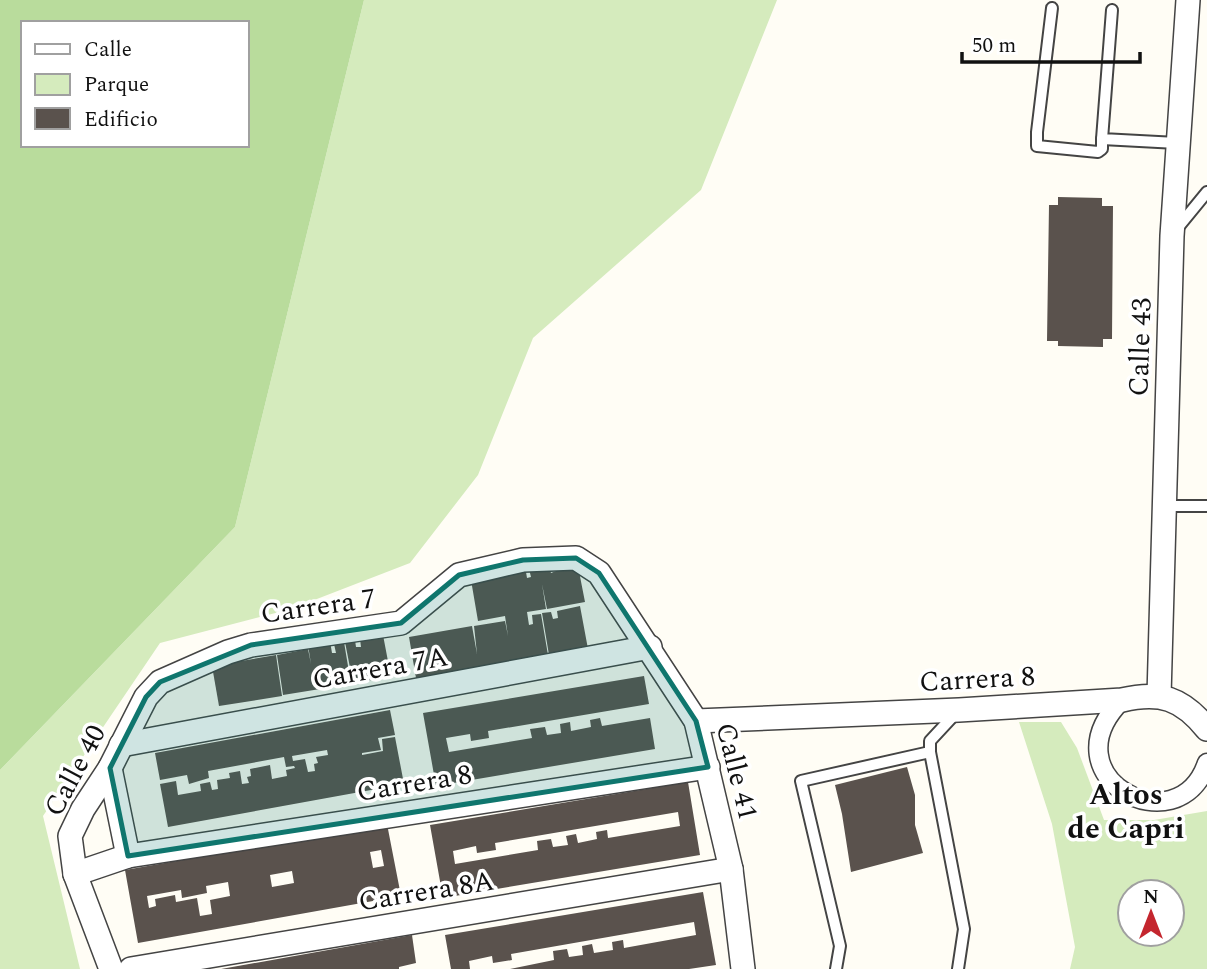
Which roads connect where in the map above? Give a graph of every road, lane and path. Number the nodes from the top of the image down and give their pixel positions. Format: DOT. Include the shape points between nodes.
graph roads {
  1 [pos="1188,0"];
  2 [pos="1052,8"];
  3 [pos="1112,10"];
  4 [pos="1102,139"];
  5 [pos="1177,143"];
  6 [pos="1207,192"];
  7 [pos="1171,236"];
  8 [pos="1164,506"];
  9 [pos="1207,506"];
  10 [pos="599,573"];
  11 [pos="650,648"];
  12 [pos="194,666"];
  13 [pos="1159,696"];
  14 [pos="1122,700"];
  15 [pos="959,710"];
  16 [pos="696,721"];
  17 [pos="1207,729"];
  18 [pos="121,745"];
  19 [pos="930,752"];
  20 [pos="1207,763"];
  21 [pos="708,767"];
  22 [pos="110,768"];
  23 [pos="128,856"];
  24 [pos="731,869"];
  25 [pos="75,874"];
  26 [pos="111,969"];
  27 [pos="131,969"];
  28 [pos="743,969"];
  29 [pos="836,969"];
  30 [pos="958,969"];
  1 -- 5 [label="street, Calle 43"];
  2 -- 4 [label="lane" via="1037,146 1098,152"];
  3 -- 4 [label="lane"];
  4 -- 5 [label="lane"];
  5 -- 7 [label="street, Calle 43"];
  6 -- 7 [label="lane"];
  7 -- 8 [label="street, Calle 43"];
  8 -- 9 [label="lane"];
  8 -- 13 [label="street, Calle 43"];
  10 -- 11 [label="street, Calle 41"];
  10 -- 12 [label="street, Carrera 7" via="576,558 523,560 459,575 401,622 251,645"];
  11 -- 16 [label="street, Calle 41"];
  11 -- 18 [label="street, Carrera 7A"];
  12 -- 18 [label="street, Calle 40" via="160,681 146,697"];
  13 -- 14 [label="street, Carrera 8"];
  13 -- 17 [label="street" via="1178,702"];
  14 -- 15 [label="street, Carrera 8"];
  14 -- 20 [label="street" via="1104,720 1098,746 1104,771 1121,791 1133,798 1162,802 1189,790"];
  15 -- 16 [label="street, Carrera 8"];
  15 -- 19 [label="lane" via="930,740"];
  16 -- 21 [label="street, Calle 41"];
  18 -- 22 [label="street, Calle 40"];
  19 -- 29 [label="lane" via="801,781 840,946"];
  19 -- 30 [label="lane" via="964,929"];
  21 -- 23 [label="street, Carrera 8"];
  21 -- 24 [label="street, Calle 41"];
  22 -- 23 [label="street"];
  22 -- 25 [label="street, Calle 40" via="70,835"];
  23 -- 25 [label="street, Carrera 8"];
  24 -- 27 [label="street, Carrera 8A"];
  24 -- 28 [label="street, Calle 41"];
  25 -- 26 [label="street, Calle 40"];
}
